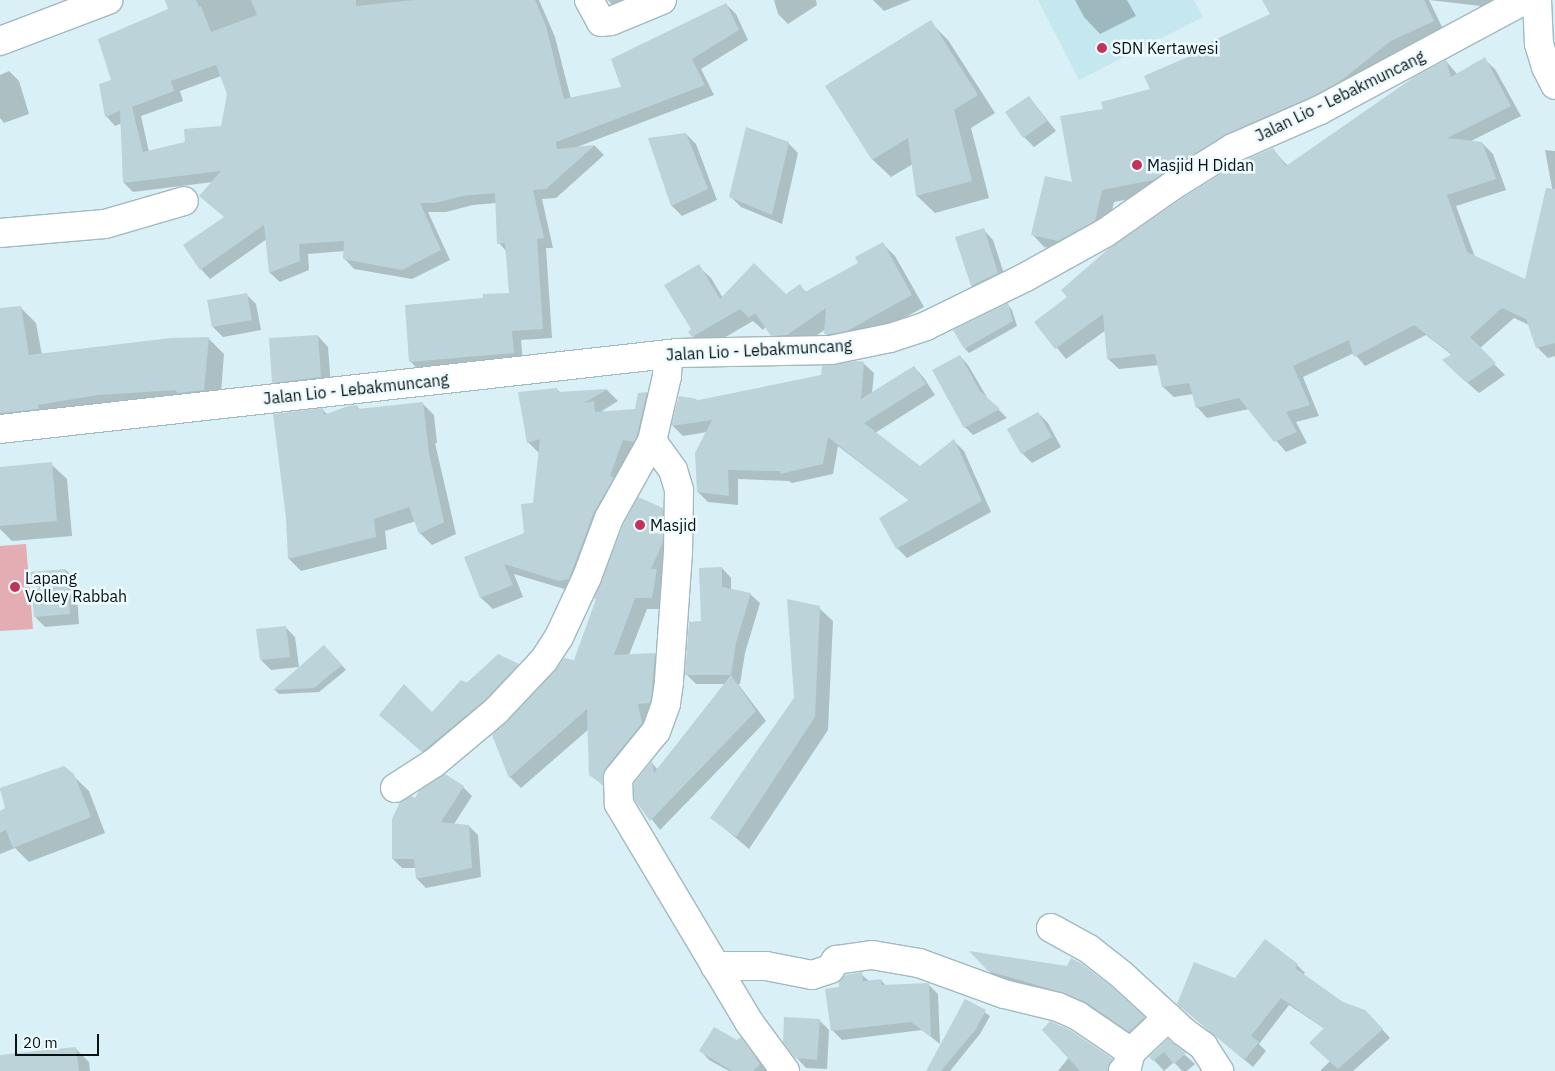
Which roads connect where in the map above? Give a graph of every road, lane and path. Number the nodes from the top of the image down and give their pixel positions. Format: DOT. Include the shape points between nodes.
graph roads {
  1 [pos="108,0"];
  2 [pos="589,0"];
  3 [pos="662,0"];
  4 [pos="1524,0"];
  5 [pos="1537,0"];
  6 [pos="0,42"];
  7 [pos="1555,85"];
  8 [pos="184,201"];
  9 [pos="0,233"];
  10 [pos="668,354"];
  11 [pos="0,428"];
  12 [pos="652,441"];
  13 [pos="396,788"];
  14 [pos="1050,928"];
  15 [pos="715,966"];
  16 [pos="1168,1016"];
  17 [pos="1127,1062"];
  18 [pos="785,1071"];
  19 [pos="1219,1071"];
  1 -- 6 [label="street"];
  2 -- 3 [label="street" via="601,22"];
  4 -- 10 [label="street, Jalan Lio - Lebakmuncang" via="1320,110 1233,148 1105,233 1024,278 926,326 890,338 831,350"];
  5 -- 7 [label="street" via="1539,44"];
  8 -- 9 [label="street" via="105,224"];
  10 -- 11 [label="street, Jalan Lio - Lebakmuncang"];
  10 -- 12 [label="street" via="667,376"];
  12 -- 13 [label="street" via="609,518 587,577 559,637 544,660 466,738"];
  12 -- 15 [label="street" via="673,470 679,490 669,682 661,721 621,772 617,793 619,804"];
  14 -- 16 [label="street" via="1089,949"];
  15 -- 17 [label="street" via="766,966 812,975 830,969 836,960 872,955 919,963 1004,994 1072,1013"];
  15 -- 18 [label="street" via="749,1022"];
  16 -- 17 [label="street"];
  16 -- 19 [label="street" via="1203,1046"];
}
